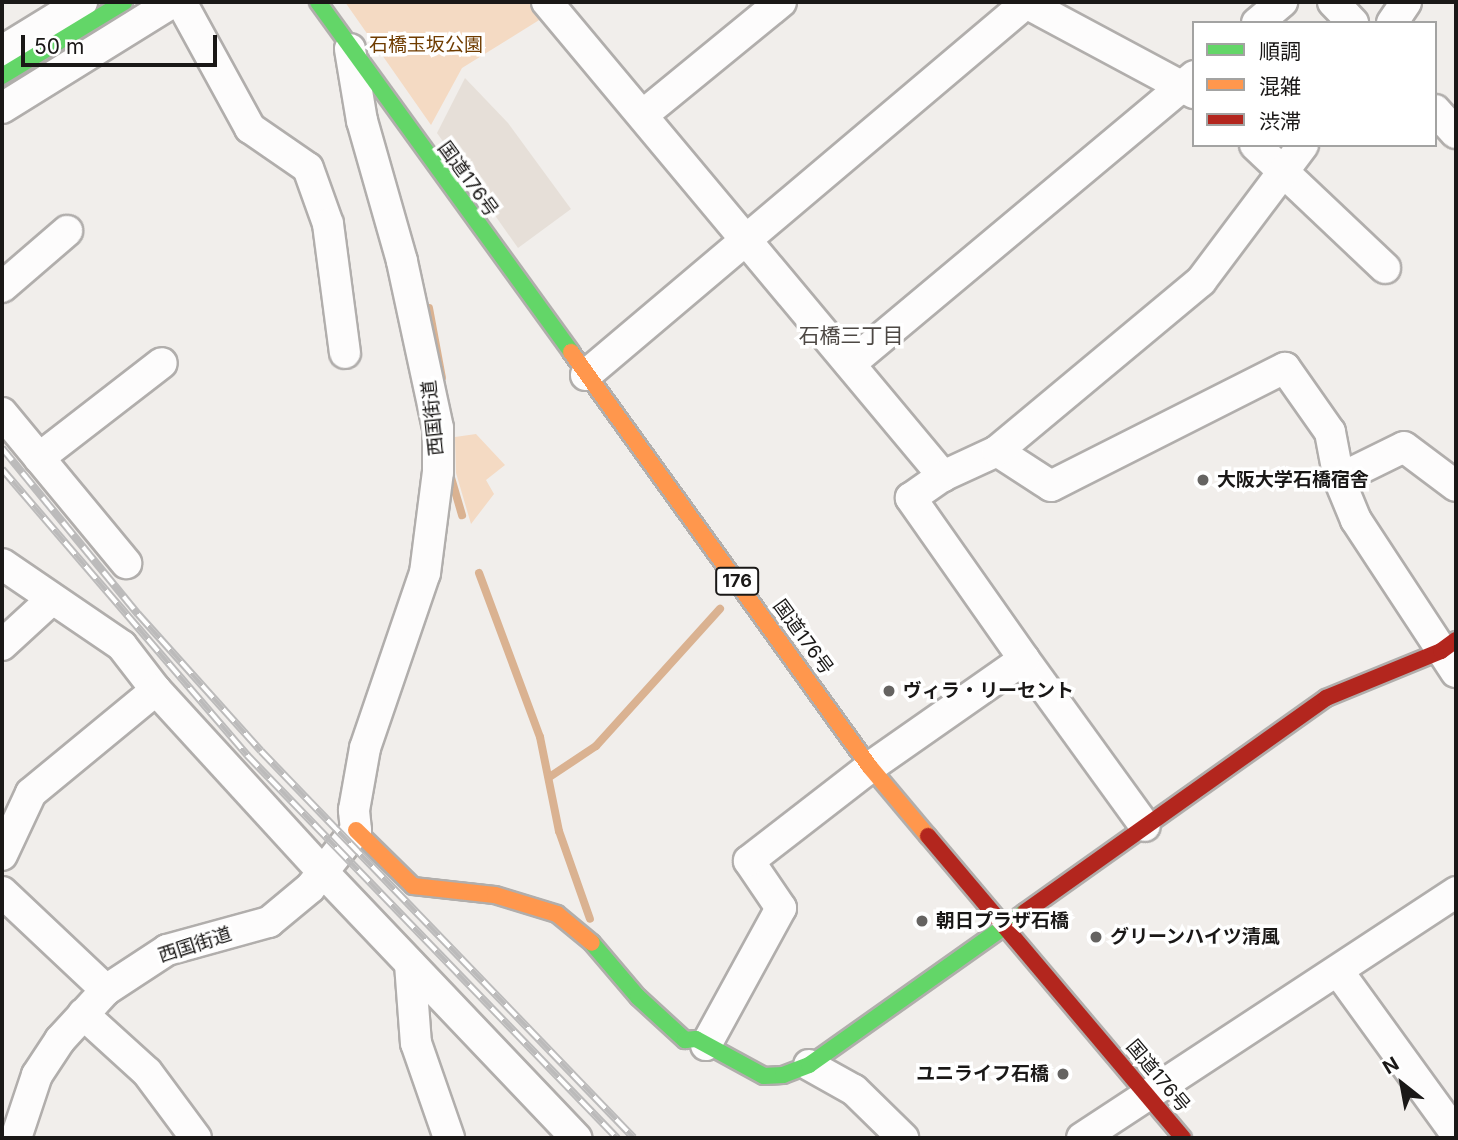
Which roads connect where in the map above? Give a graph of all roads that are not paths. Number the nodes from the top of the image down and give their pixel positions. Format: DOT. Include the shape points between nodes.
graph roads {
  1 [pos="82,2"];
  2 [pos="124,2"];
  3 [pos="173,2"];
  4 [pos="181,2"];
  5 [pos="318,2"];
  6 [pos="547,2"];
  7 [pos="781,2"];
  8 [pos="1282,2"];
  9 [pos="1334,2"];
  10 [pos="1406,2"];
  11 [pos="1259,21"];
  12 [pos="1351,21"];
  13 [pos="1393,21"];
  14 [pos="350,46"];
  15 [pos="3,54"];
  16 [pos="1190,84"];
  17 [pos="2,108"];
  18 [pos="1437,112"];
  19 [pos="644,114"];
  20 [pos="1456,133"];
  21 [pos="1257,147"];
  22 [pos="1301,147"];
  23 [pos="1284,170"];
  24 [pos="66,231"];
  25 [pos="748,237"];
  26 [pos="1385,268"];
  27 [pos="2,287"];
  28 [pos="345,353"];
  29 [pos="162,363"];
  30 [pos="850,364"];
  31 [pos="586,375"];
  32 [pos="2,413"];
  33 [pos="997,451"];
  34 [pos="39,458"];
  35 [pos="943,476"];
  36 [pos="1339,478"];
  37 [pos="1456,485"];
  38 [pos="126,563"];
  39 [pos="2,564"];
  40 [pos="52,599"];
  41 [pos="2,645"];
  42 [pos="1451,654"];
  43 [pos="1024,659"];
  44 [pos="156,690"];
  45 [pos="870,767"];
  46 [pos="1145,826"];
  47 [pos="356,830"];
  48 [pos="2,855"];
  49 [pos="323,871"];
  50 [pos="2,892"];
  51 [pos="1456,892"];
  52 [pos="1003,927"];
  53 [pos="410,964"];
  54 [pos="1338,971"];
  55 [pos="106,990"];
  56 [pos="83,1014"];
  57 [pos="706,1045"];
  58 [pos="809,1065"];
  59 [pos="1147,1096"];
  60 [pos="1456,1134"];
  61 [pos="16,1138"];
  62 [pos="196,1138"];
  63 [pos="449,1138"];
  64 [pos="576,1138"];
  65 [pos="903,1138"];
  66 [pos="1082,1138"];
  67 [pos="1183,1138"];
  1 -- 15 [label="street"];
  2 -- 15 [label="main road"];
  3 -- 17 [label="street"];
  4 -- 28 [label="street" via="250,128 307,168 328,224"];
  5 -- 14 [label="main road, 国道176号 / 176"];
  6 -- 19 [label="street"];
  7 -- 19 [label="street"];
  8 -- 11 [label="street"];
  9 -- 12 [label="street"];
  10 -- 13 [label="street"];
  14 -- 31 [label="main road, 国道176号 / 176"];
  14 -- 47 [label="street, 西国街道" via="362,121 402,261 438,428 438,472 425,573 365,748 354,810"];
  16 -- 25 [label="street" via="1026,3"];
  16 -- 30 [label="street"];
  18 -- 20 [label="street"];
  19 -- 25 [label="street"];
  21 -- 23 [label="street"];
  22 -- 23 [label="street"];
  23 -- 26 [label="street"];
  23 -- 33 [label="street" via="1202,281"];
  24 -- 27 [label="street"];
  25 -- 30 [label="street"];
  25 -- 31 [label="street"];
  29 -- 34 [label="street"];
  30 -- 35 [label="street"];
  31 -- 45 [label="main road, 国道176号 / 176"];
  32 -- 34 [label="street"];
  33 -- 35 [label="street"];
  33 -- 36 [label="street" via="1051,486 1285,368 1330,432"];
  34 -- 38 [label="street"];
  35 -- 43 [label="street" via="911,498"];
  36 -- 37 [label="street" via="1404,447"];
  36 -- 42 [label="street" via="1356,520"];
  39 -- 40 [label="street"];
  40 -- 41 [label="street"];
  40 -- 44 [label="street" via="122,646"];
  42 -- 46 [label="main road" via="1326,698"];
  43 -- 45 [label="street"];
  43 -- 46 [label="street"];
  44 -- 48 [label="street" via="31,793"];
  44 -- 49 [label="street"];
  45 -- 52 [label="main road, 国道176号 / 176"];
  45 -- 57 [label="street" via="749,861 781,908"];
  46 -- 52 [label="main road"];
  47 -- 49 [label="street, 西国街道"];
  47 -- 57 [label="main road" via="413,886 495,895 557,914 583,933 638,997 685,1040 696,1039"];
  49 -- 53 [label="street"];
  49 -- 55 [label="street, 西国街道" via="269,922 167,950"];
  50 -- 55 [label="street"];
  51 -- 54 [label="street"];
  52 -- 58 [label="main road"];
  52 -- 59 [label="main road, 国道176号 / 176"];
  53 -- 63 [label="street" via="416,1043"];
  53 -- 64 [label="street"];
  54 -- 59 [label="street"];
  54 -- 60 [label="street"];
  55 -- 56 [label="street, 西国街道"];
  56 -- 61 [label="street, 西国街道" via="37,1075"];
  56 -- 62 [label="street" via="146,1072"];
  57 -- 58 [label="main road" via="764,1076 783,1075"];
  58 -- 65 [label="street" via="854,1090"];
  59 -- 66 [label="street"];
  59 -- 67 [label="main road, 国道176号 / 176"];
}
